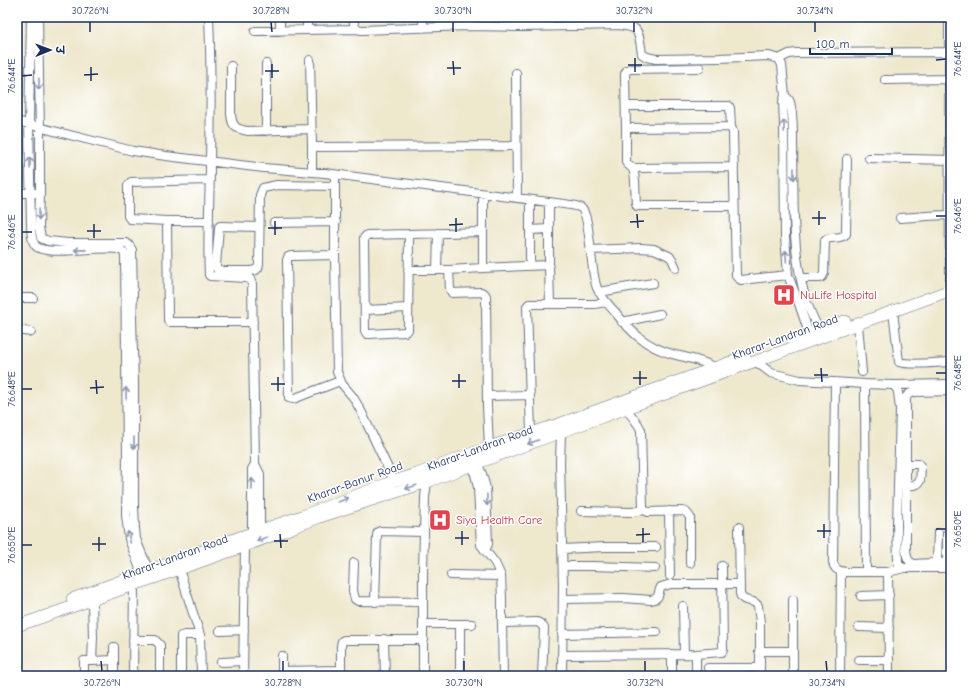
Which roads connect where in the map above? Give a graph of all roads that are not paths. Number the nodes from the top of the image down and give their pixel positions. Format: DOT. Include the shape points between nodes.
graph roads {
  1 [pos="31,17"];
  2 [pos="38,17"];
  3 [pos="209,17"];
  4 [pos="280,17"];
  5 [pos="307,17"];
  6 [pos="353,17"];
  7 [pos="423,17"];
  8 [pos="544,17"];
  9 [pos="949,17"];
  10 [pos="583,21"];
  11 [pos="544,26"];
  12 [pos="424,28"];
  13 [pos="355,29"];
  14 [pos="307,30"];
  15 [pos="255,31"];
  16 [pos="280,31"];
  17 [pos="950,35"];
  18 [pos="949,52"];
  19 [pos="779,59"];
  20 [pos="310,60"];
  21 [pos="266,64"];
  22 [pos="231,66"];
  23 [pos="700,68"];
  24 [pos="516,73"];
  25 [pos="950,79"];
  26 [pos="885,80"];
  27 [pos="784,96"];
  28 [pos="626,106"];
  29 [pos="17,121"];
  30 [pos="29,124"];
  31 [pos="40,127"];
  32 [pos="731,128"];
  33 [pos="311,129"];
  34 [pos="626,129"];
  35 [pos="266,131"];
  36 [pos="312,146"];
  37 [pos="516,146"];
  38 [pos="869,158"];
  39 [pos="846,159"];
  40 [pos="950,160"];
  41 [pos="210,161"];
  42 [pos="734,167"];
  43 [pos="632,168"];
  44 [pos="312,172"];
  45 [pos="335,175"];
  46 [pos="210,180"];
  47 [pos="950,184"];
  48 [pos="335,186"];
  49 [pos="17,193"];
  50 [pos="31,193"];
  51 [pos="40,193"];
  52 [pos="483,194"];
  53 [pos="517,198"];
  54 [pos="530,200"];
  55 [pos="549,202"];
  56 [pos="734,206"];
  57 [pos="950,215"];
  58 [pos="900,218"];
  59 [pos="167,221"];
  60 [pos="209,221"];
  61 [pos="336,222"];
  62 [pos="274,223"];
  63 [pos="260,227"];
  64 [pos="549,229"];
  65 [pos="530,230"];
  66 [pos="483,232"];
  67 [pos="438,233"];
  68 [pos="409,234"];
  69 [pos="41,238"];
  70 [pos="34,245"];
  71 [pos="126,248"];
  72 [pos="590,250"];
  73 [pos="335,255"];
  74 [pos="549,265"];
  75 [pos="530,266"];
  76 [pos="484,268"];
  77 [pos="676,268"];
  78 [pos="408,270"];
  79 [pos="437,270"];
  80 [pos="449,270"];
  81 [pos="788,275"];
  82 [pos="801,278"];
  83 [pos="653,283"];
  84 [pos="951,287"];
  85 [pos="599,292"];
  86 [pos="17,298"];
  87 [pos="33,298"];
  88 [pos="606,302"];
  89 [pos="550,304"];
  90 [pos="408,308"];
  91 [pos="365,310"];
  92 [pos="893,311"];
  93 [pos="660,314"];
  94 [pos="252,322"];
  95 [pos="622,322"];
  96 [pos="858,324"];
  97 [pos="17,330"];
  98 [pos="31,332"];
  99 [pos="808,336"];
  100 [pos="755,362"];
  101 [pos="951,362"];
  102 [pos="717,371"];
  103 [pos="862,372"];
  104 [pos="340,382"];
  105 [pos="835,382"];
  106 [pos="864,384"];
  107 [pos="951,384"];
  108 [pos="893,385"];
  109 [pos="951,391"];
  110 [pos="530,395"];
  111 [pos="487,396"];
  112 [pos="627,408"];
  113 [pos="560,428"];
  114 [pos="531,433"];
  115 [pos="489,447"];
  116 [pos="474,464"];
  117 [pos="906,464"];
  118 [pos="425,477"];
  119 [pos="394,481"];
  120 [pos="906,485"];
  121 [pos="644,510"];
  122 [pos="581,511"];
  123 [pos="669,511"];
  124 [pos="739,527"];
  125 [pos="424,532"];
  126 [pos="938,533"];
  127 [pos="947,534"];
  128 [pos="250,537"];
  129 [pos="656,547"];
  130 [pos="562,549"];
  131 [pos="937,562"];
  132 [pos="354,563"];
  133 [pos="690,563"];
  134 [pos="950,564"];
  135 [pos="563,566"];
  136 [pos="722,566"];
  137 [pos="655,568"];
  138 [pos="904,568"];
  139 [pos="179,569"];
  140 [pos="145,572"];
  141 [pos="841,572"];
  142 [pos="866,572"];
  143 [pos="888,572"];
  144 [pos="451,575"];
  145 [pos="501,576"];
  146 [pos="670,576"];
  147 [pos="722,584"];
  148 [pos="740,584"];
  149 [pos="134,585"];
  150 [pos="889,595"];
  151 [pos="861,596"];
  152 [pos="563,599"];
  153 [pos="92,600"];
  154 [pos="793,600"];
  155 [pos="375,602"];
  156 [pos="423,602"];
  157 [pos="683,606"];
  158 [pos="17,618"];
  159 [pos="502,623"];
  160 [pos="423,624"];
  161 [pos="460,624"];
  162 [pos="472,624"];
  163 [pos="17,626"];
  164 [pos="859,627"];
  165 [pos="889,628"];
  166 [pos="244,630"];
  167 [pos="220,631"];
  168 [pos="657,632"];
  169 [pos="562,634"];
  170 [pos="200,635"];
  171 [pos="384,639"];
  172 [pos="133,640"];
  173 [pos="424,640"];
  174 [pos="114,647"];
  175 [pos="793,651"];
  176 [pos="759,652"];
  177 [pos="672,654"];
  178 [pos="684,654"];
  179 [pos="696,654"];
  180 [pos="562,655"];
  181 [pos="282,656"];
  182 [pos="114,660"];
  183 [pos="859,660"];
  184 [pos="889,660"];
  185 [pos="92,661"];
  186 [pos="243,661"];
  187 [pos="221,662"];
  188 [pos="708,668"];
  189 [pos="760,672"];
  190 [pos="341,673"];
  191 [pos="282,674"];
  192 [pos="84,676"];
  193 [pos="114,676"];
  194 [pos="133,676"];
  195 [pos="160,676"];
  196 [pos="180,676"];
  197 [pos="200,676"];
  198 [pos="243,676"];
  199 [pos="385,676"];
  200 [pos="423,676"];
  201 [pos="460,676"];
  202 [pos="503,676"];
  203 [pos="542,676"];
  204 [pos="562,676"];
  205 [pos="672,676"];
  206 [pos="696,676"];
  207 [pos="792,676"];
  208 [pos="840,676"];
  209 [pos="889,676"];
  1 -- 30 [label="street"];
  2 -- 31 [label="street, one-way"];
  3 -- 41 [label="street"];
  4 -- 16 [label="street"];
  5 -- 14 [label="street"];
  6 -- 13 [label="street"];
  7 -- 12 [label="street"];
  8 -- 11 [label="street"];
  9 -- 17 [label="street"];
  10 -- 11 [label="street"];
  10 -- 19 [label="street" via="629,26 635,29 642,54 656,59 768,56"];
  11 -- 12 [label="street"];
  12 -- 13 [label="street"];
  13 -- 14 [label="street"];
  14 -- 16 [label="street"];
  15 -- 16 [label="street"];
  17 -- 18 [label="street"];
  18 -- 19 [label="street" via="796,53"];
  18 -- 25 [label="street"];
  19 -- 27 [label="street" via="782,66"];
  20 -- 33 [label="street"];
  21 -- 35 [label="street"];
  22 -- 35 [label="street" via="230,99 233,125 241,130"];
  23 -- 28 [label="street" via="627,70"];
  24 -- 37 [label="street"];
  25 -- 26 [label="street"];
  25 -- 40 [label="street"];
  81 -- 27 [label="street, one-way" via="785,237"];
  27 -- 82 [label="street, one-way" via="790,100 792,108 795,230"];
  28 -- 32 [label="street" via="729,106"];
  28 -- 34 [label="street"];
  29 -- 30 [label="street"];
  30 -- 31 [label="street"];
  50 -- 30 [label="street, one-way"];
  31 -- 41 [label="street" via="133,151"];
  31 -- 51 [label="street"];
  32 -- 34 [label="street"];
  32 -- 42 [label="street"];
  33 -- 35 [label="street"];
  33 -- 36 [label="street"];
  34 -- 43 [label="street" via="626,162"];
  36 -- 37 [label="street"];
  36 -- 44 [label="street"];
  37 -- 53 [label="street"];
  38 -- 40 [label="street"];
  39 -- 82 [label="street" via="846,234 844,237 825,240 822,277"];
  40 -- 47 [label="street"];
  41 -- 44 [label="street"];
  41 -- 46 [label="street"];
  42 -- 43 [label="street"];
  42 -- 56 [label="street"];
  43 -- 56 [label="street" via="637,206"];
  44 -- 45 [label="street"];
  45 -- 48 [label="street"];
  45 -- 52 [label="street"];
  46 -- 59 [label="street" via="131,182 128,216 130,219"];
  46 -- 60 [label="street"];
  47 -- 57 [label="street"];
  48 -- 61 [label="street"];
  48 -- 63 [label="street" via="277,185 263,188 260,195"];
  49 -- 50 [label="street"];
  50 -- 51 [label="street"];
  50 -- 70 [label="street"];
  51 -- 69 [label="street, one-way"];
  52 -- 53 [label="street"];
  52 -- 66 [label="street"];
  53 -- 54 [label="street"];
  54 -- 55 [label="street"];
  54 -- 65 [label="street"];
  55 -- 64 [label="street"];
  55 -- 72 [label="street" via="578,206 583,210 587,219"];
  56 -- 81 [label="street" via="736,276 741,280"];
  57 -- 58 [label="street"];
  57 -- 84 [label="street"];
  59 -- 60 [label="street"];
  59 -- 94 [label="street" via="169,322"];
  60 -- 94 [label="street" via="209,275 246,278 251,281"];
  61 -- 62 [label="street"];
  61 -- 73 [label="street"];
  63 -- 63 [label="street" via="258,268 254,271 217,269 218,227"];
  64 -- 65 [label="street"];
  64 -- 74 [label="street"];
  65 -- 75 [label="street"];
  66 -- 67 [label="street"];
  66 -- 76 [label="street"];
  67 -- 68 [label="street"];
  67 -- 79 [label="street"];
  68 -- 78 [label="street"];
  68 -- 91 [label="street" via="365,236"];
  69 -- 70 [label="street"];
  69 -- 71 [label="street" via="68,243 126,243"];
  71 -- 70 [label="street, one-way" via="46,250"];
  71 -- 140 [label="street" via="132,250 133,295 126,515 129,539"];
  72 -- 77 [label="street" via="654,249 669,256"];
  72 -- 85 [label="street" via="594,279"];
  73 -- 104 [label="street" via="337,372"];
  73 -- 104 [label="street" via="291,256 286,260 289,398 293,399"];
  74 -- 75 [label="street"];
  74 -- 89 [label="street"];
  75 -- 76 [label="street"];
  76 -- 80 [label="street"];
  78 -- 79 [label="street"];
  78 -- 90 [label="street"];
  79 -- 80 [label="street"];
  80 -- 111 [label="street" via="452,293 481,292 486,296"];
  81 -- 99 [label="street"];
  82 -- 99 [label="street" via="808,307"];
  83 -- 85 [label="street"];
  84 -- 92 [label="highway, Kharar-Landran Road"];
  84 -- 99 [label="highway, Kharar-Banur Road"];
  85 -- 88 [label="street"];
  86 -- 87 [label="street"];
  88 -- 89 [label="street"];
  88 -- 95 [label="street"];
  89 -- 110 [label="street" via="527,306"];
  90 -- 91 [label="street"];
  90 -- 91 [label="street" via="407,331 369,334 365,331"];
  92 -- 96 [label="highway, Kharar-Landran Road"];
  92 -- 101 [label="street" via="899,362"];
  93 -- 95 [label="street"];
  94 -- 128 [label="street" via="255,464 252,469"];
  95 -- 102 [label="street" via="648,344 702,362"];
  96 -- 99 [label="highway, Kharar-Landran Road"];
  96 -- 103 [label="street"];
  97 -- 98 [label="street"];
  99 -- 100 [label="highway, Kharar-Landran Road"];
  99 -- 102 [label="highway, Kharar-Banur Road"];
  100 -- 102 [label="highway, Kharar-Landran Road"];
  100 -- 105 [label="street" via="776,375 800,380"];
  102 -- 112 [label="highway, Kharar-Landran Road"];
  102 -- 113 [label="highway, Kharar-Banur Road"];
  104 -- 119 [label="street" via="357,403"];
  105 -- 106 [label="street"];
  105 -- 141 [label="street" via="833,562 835,568"];
  106 -- 108 [label="street"];
  106 -- 142 [label="street"];
  107 -- 108 [label="street"];
  108 -- 138 [label="street" via="899,397 898,562"];
  109 -- 117 [label="street" via="914,392 906,397"];
  110 -- 111 [label="street"];
  110 -- 114 [label="street"];
  111 -- 115 [label="street"];
  112 -- 113 [label="highway, Kharar-Landran Road"];
  112 -- 121 [label="street" via="641,430"];
  113 -- 114 [label="highway, Kharar-Banur Road"];
  113 -- 116 [label="highway, Kharar-Landran Road, one-way"];
  113 -- 130 [label="street"];
  114 -- 115 [label="highway, Kharar-Banur Road"];
  115 -- 118 [label="highway, Kharar-Banur Road"];
  116 -- 118 [label="highway, Kharar-Landran Road"];
  116 -- 145 [label="street" via="482,474 486,488 488,544 485,551 497,566"];
  117 -- 120 [label="street"];
  117 -- 120 [label="street" via="920,466 919,483"];
  118 -- 119 [label="highway, Kharar-Banur Road"];
  118 -- 125 [label="street"];
  118 -- 128 [label="highway, Kharar-Landran Road, one-way" via="320,517"];
  128 -- 119 [label="highway, Kharar-Banur Road, one-way"];
  120 -- 131 [label="street" via="907,557 914,564"];
  121 -- 122 [label="street"];
  121 -- 123 [label="street"];
  123 -- 133 [label="street" via="686,512 690,517"];
  123 -- 146 [label="street"];
  124 -- 148 [label="street"];
  125 -- 155 [label="street" via="378,532"];
  125 -- 156 [label="street"];
  126 -- 131 [label="street"];
  127 -- 134 [label="street"];
  128 -- 139 [label="highway, Kharar-Landran Road"];
  128 -- 140 [label="highway, Kharar-Banur Road"];
  128 -- 166 [label="street"];
  129 -- 130 [label="street"];
  130 -- 135 [label="street"];
  131 -- 134 [label="street"];
  132 -- 155 [label="street" via="355,599"];
  134 -- 138 [label="street"];
  135 -- 137 [label="street"];
  135 -- 152 [label="street"];
  136 -- 147 [label="street"];
  138 -- 143 [label="street"];
  139 -- 149 [label="highway, Kharar-Landran Road"];
  139 -- 170 [label="street"];
  140 -- 158 [label="highway, Kharar-Banur Road"];
  141 -- 142 [label="street"];
  141 -- 208 [label="street"];
  142 -- 143 [label="street"];
  143 -- 150 [label="street"];
  144 -- 145 [label="street"];
  145 -- 159 [label="street"];
  147 -- 148 [label="street"];
  147 -- 152 [label="street" via="671,584 660,587 658,598 651,600"];
  147 -- 179 [label="street" via="723,650 720,653"];
  148 -- 176 [label="street" via="741,598 756,602 758,606"];
  149 -- 153 [label="highway, Kharar-Landran Road"];
  149 -- 172 [label="street"];
  150 -- 151 [label="street"];
  150 -- 165 [label="street"];
  152 -- 169 [label="street"];
  153 -- 163 [label="highway, Kharar-Landran Road"];
  153 -- 185 [label="street"];
  154 -- 175 [label="street"];
  155 -- 156 [label="street"];
  156 -- 160 [label="street"];
  157 -- 178 [label="street"];
  159 -- 202 [label="street"];
  159 -- 203 [label="street" via="541,624 544,628"];
  160 -- 161 [label="street"];
  160 -- 173 [label="street"];
  161 -- 162 [label="street"];
  161 -- 201 [label="street"];
  164 -- 165 [label="street"];
  165 -- 184 [label="street"];
  166 -- 167 [label="street"];
  166 -- 186 [label="street"];
  168 -- 169 [label="street"];
  169 -- 180 [label="street"];
  170 -- 196 [label="street" via="181,636"];
  170 -- 197 [label="street"];
  171 -- 173 [label="street"];
  171 -- 190 [label="street" via="342,641"];
  171 -- 199 [label="street"];
  172 -- 194 [label="street"];
  172 -- 195 [label="street" via="155,640 160,645"];
  173 -- 200 [label="street"];
  174 -- 182 [label="street"];
  175 -- 176 [label="street"];
  175 -- 207 [label="street"];
  176 -- 189 [label="street"];
  177 -- 178 [label="street"];
  177 -- 180 [label="street"];
  177 -- 205 [label="street"];
  178 -- 179 [label="street"];
  179 -- 206 [label="street"];
  180 -- 204 [label="street"];
  181 -- 191 [label="street"];
  182 -- 185 [label="street"];
  182 -- 193 [label="street"];
  183 -- 184 [label="street"];
  184 -- 209 [label="street"];
  185 -- 192 [label="street" via="84,661"];
  186 -- 187 [label="street"];
  186 -- 198 [label="street"];
  188 -- 189 [label="street"];
  190 -- 191 [label="street"];
}
